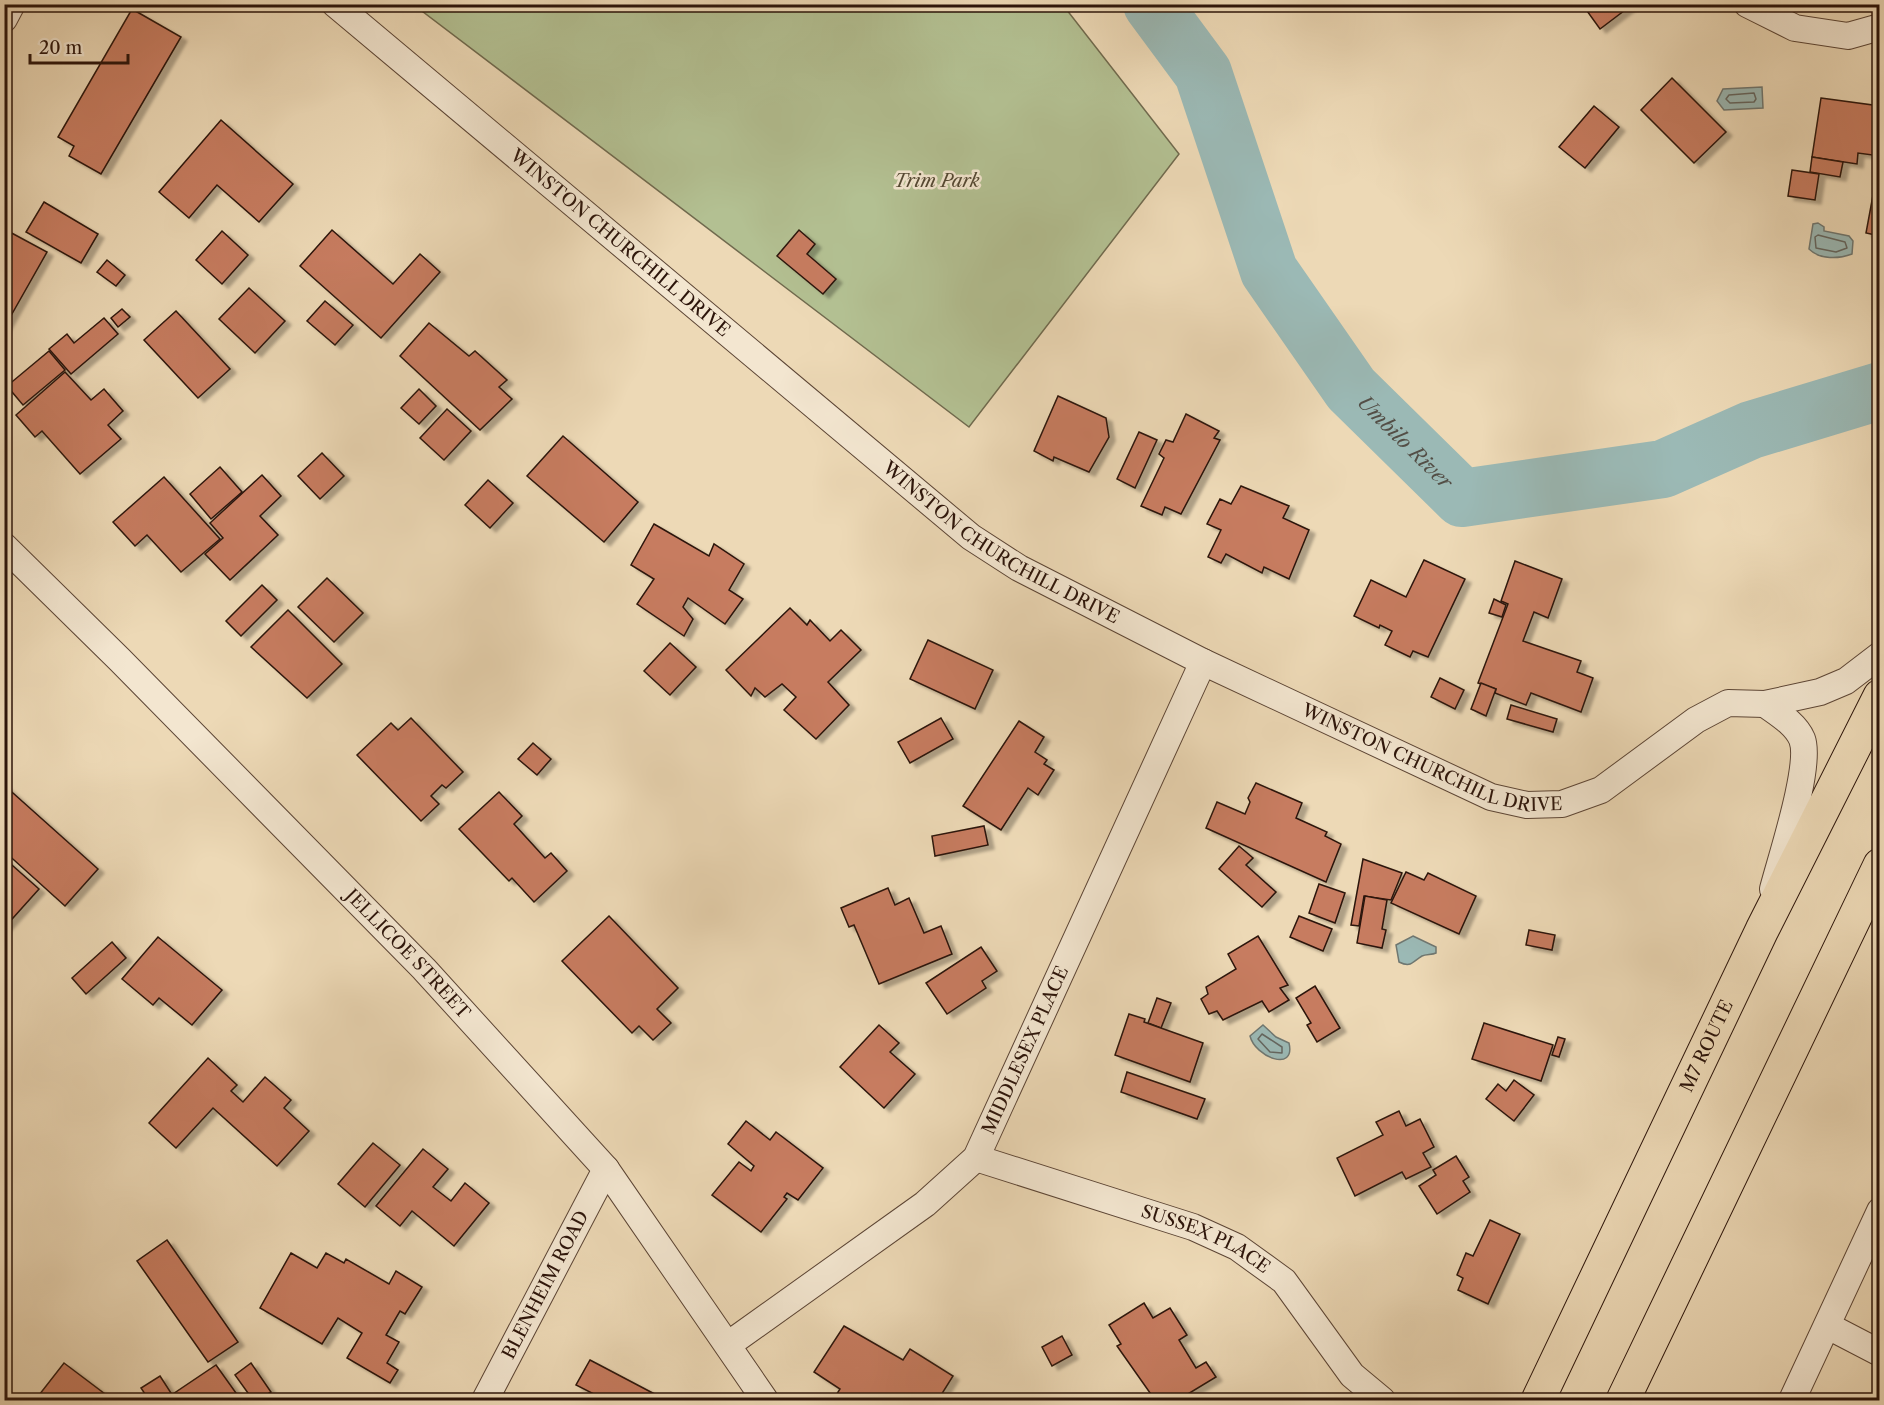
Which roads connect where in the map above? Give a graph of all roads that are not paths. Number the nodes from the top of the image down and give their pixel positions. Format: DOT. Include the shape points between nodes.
graph roads {
  1 [pos="12,4"];
  2 [pos="335,4"];
  3 [pos="1747,4"];
  4 [pos="4,19"];
  5 [pos="1880,27"];
  6 [pos="4,546"];
  7 [pos="1880,656"];
  8 [pos="1203,662"];
  9 [pos="1880,696"];
  10 [pos="1765,704"];
  11 [pos="1880,865"];
  12 [pos="1880,902"];
  13 [pos="1762,930"];
  14 [pos="1832,966"];
  15 [pos="975,1158"];
  16 [pos="606,1169"];
  17 [pos="1880,1211"];
  18 [pos="1828,1326"];
  19 [pos="729,1344"];
  20 [pos="1880,1353"];
  21 [pos="485,1401"];
  22 [pos="765,1401"];
  23 [pos="1382,1401"];
  24 [pos="1538,1401"];
  25 [pos="1623,1401"];
  26 [pos="1792,1401"];
  1 -- 4 [label="street"];
  2 -- 8 [label="street, WINSTON CHURCHILL DRIVE" via="971,537 1019,568"];
  3 -- 5 [label="street" via="1795,28 1848,36"];
  6 -- 16 [label="street, JELLICOE STREET" via="424,969"];
  7 -- 10 [label="street, WINSTON CHURCHILL DRIVE" via="1846,681 1820,692"];
  8 -- 10 [label="street, WINSTON CHURCHILL DRIVE" via="1491,797 1527,805 1562,804 1601,790 1696,720 1728,703"];
  8 -- 15 [label="street, MIDDLESEX PLACE"];
  9 -- 13 [label="highway, M7 ROUTE"];
  10 -- 13 [label="street" via="1792,725 1805,753"];
  11 -- 14 [label="highway"];
  12 -- 14 [label="street"];
  13 -- 24 [label="highway, M7 ROUTE"];
  14 -- 25 [label="highway"];
  15 -- 19 [label="street, MIDDLESEX PLACE" via="925,1204"];
  15 -- 23 [label="street, SUSSEX PLACE" via="1193,1227 1237,1247 1284,1281 1352,1375"];
  16 -- 19 [label="street, JELLICOE STREET"];
  16 -- 21 [label="street, BLENHEIM ROAD"];
  17 -- 18 [label="street"];
  18 -- 20 [label="street"];
  18 -- 26 [label="street"];
  19 -- 22 [label="street, JELLICOE STREET"];
}
